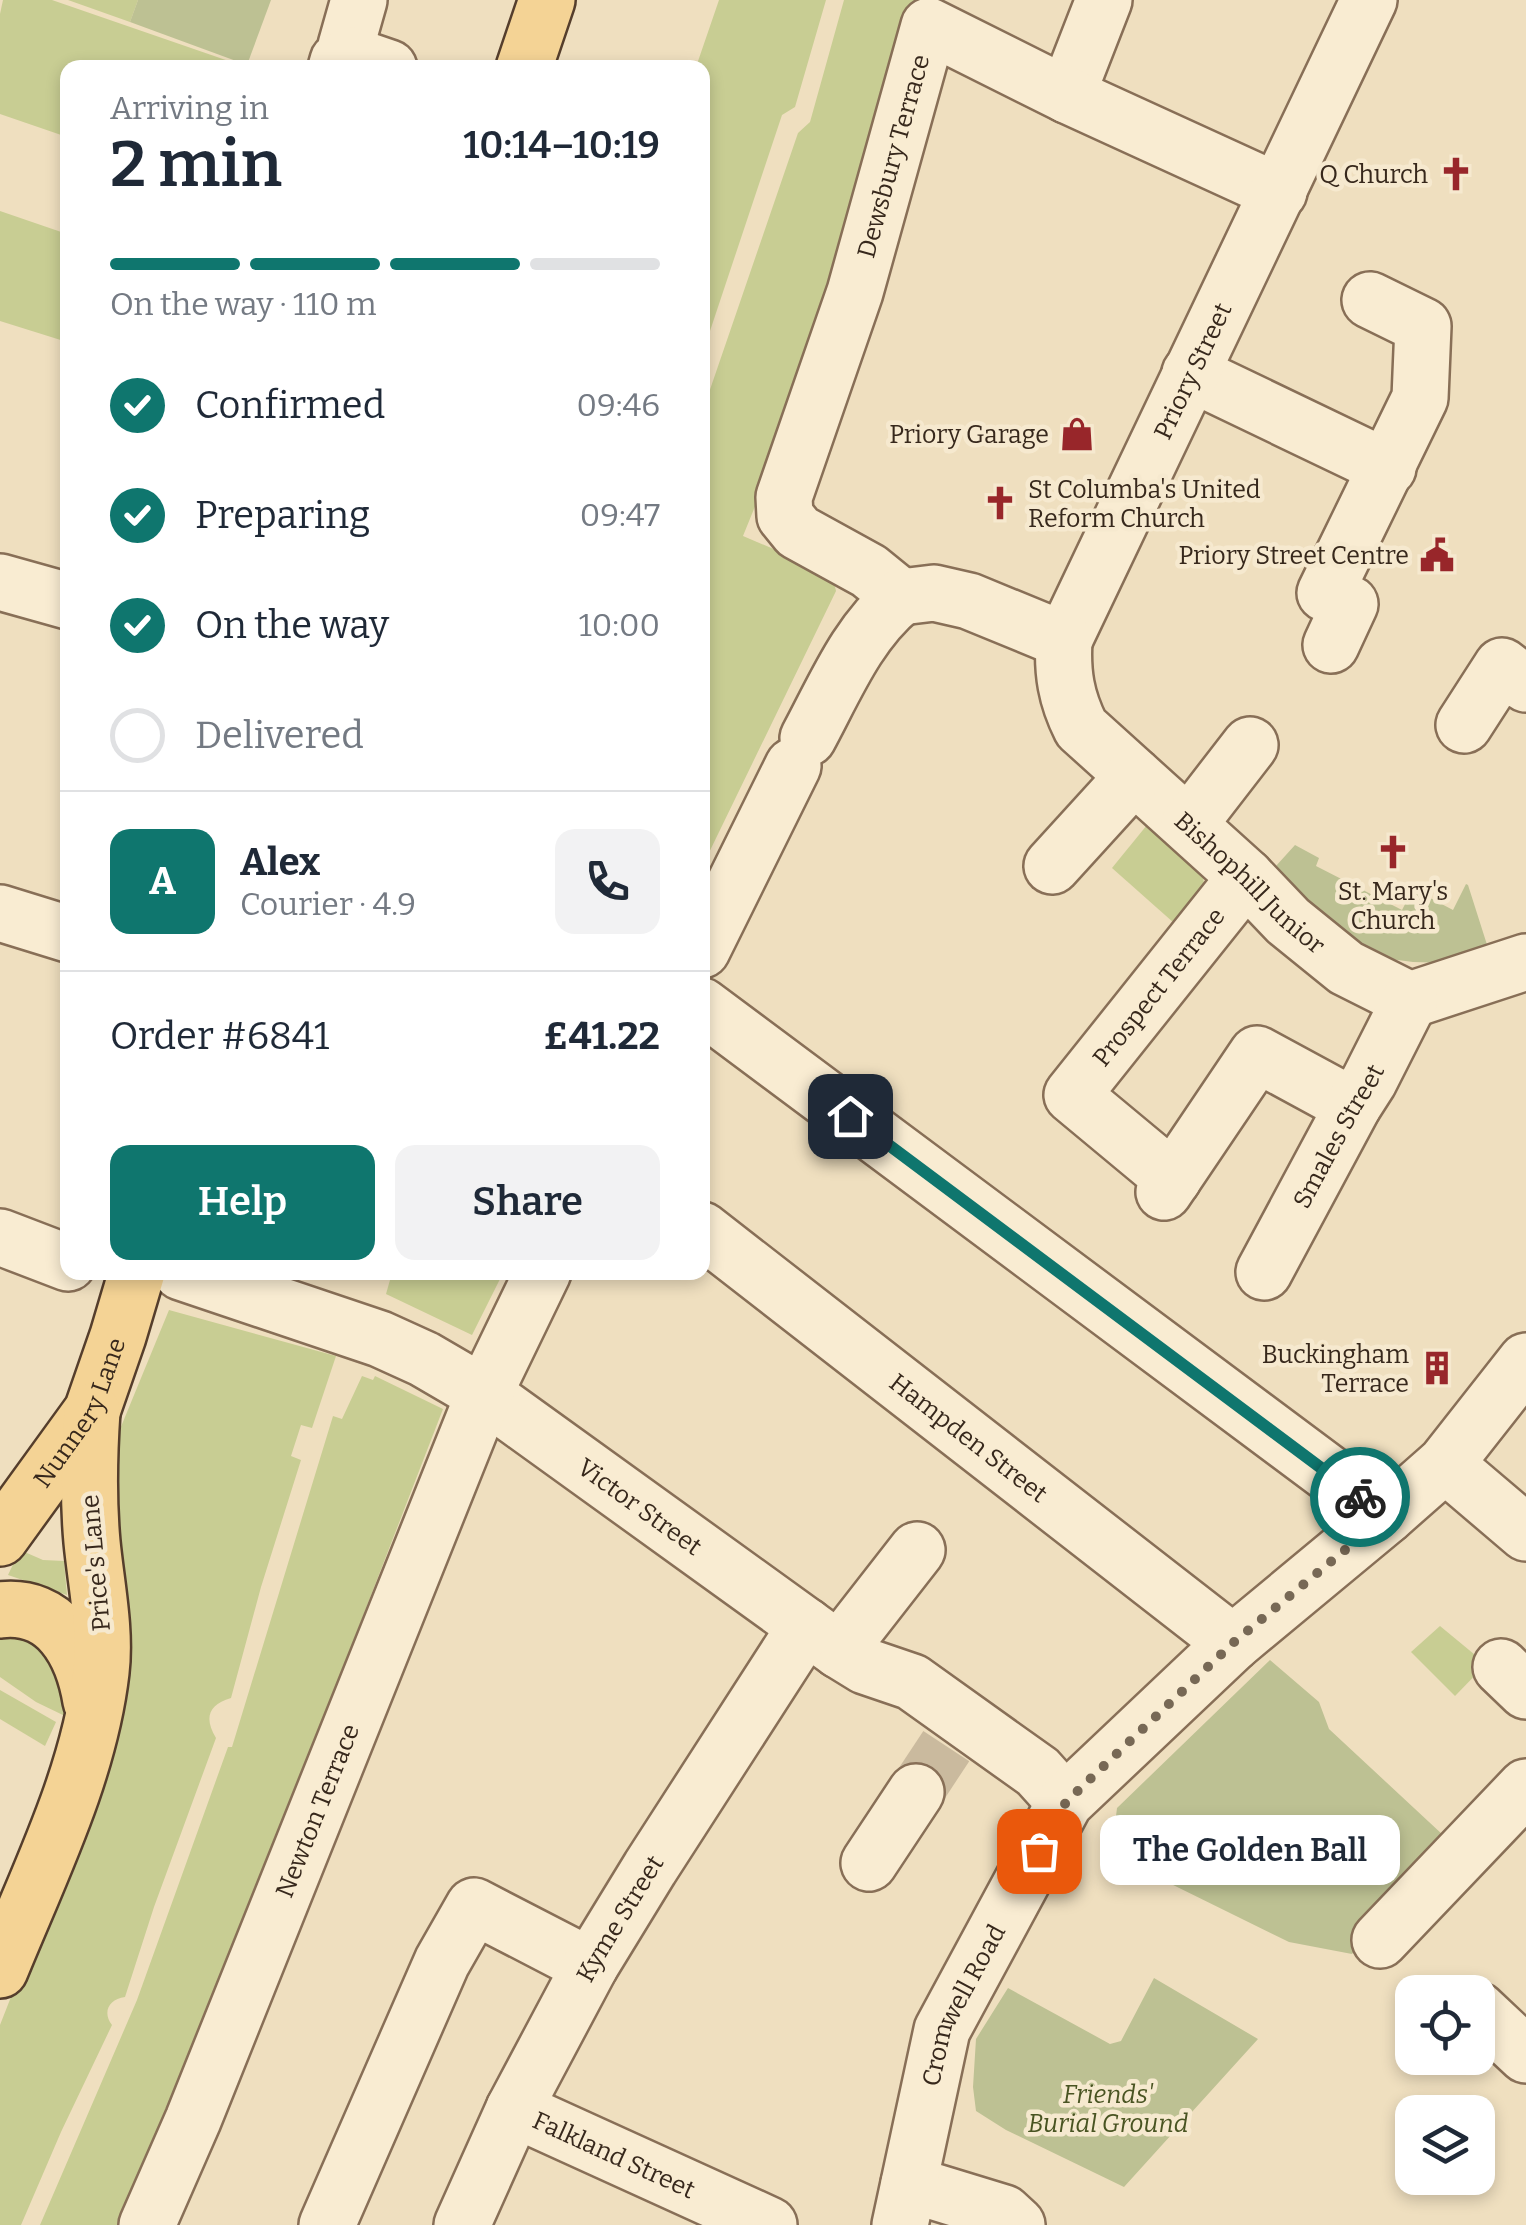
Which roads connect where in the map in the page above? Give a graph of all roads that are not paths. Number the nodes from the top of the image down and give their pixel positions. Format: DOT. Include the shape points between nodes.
graph roads {
  1 [pos="359,0"];
  2 [pos="547,0"];
  3 [pos="1104,0"];
  4 [pos="1369,0"];
  5 [pos="357,60"];
  6 [pos="527,60"];
  7 [pos="1067,94"];
  8 [pos="1278,192"];
  9 [pos="1370,300"];
  10 [pos="1190,373"];
  11 [pos="1388,468"];
  12 [pos="901,596"];
  13 [pos="1064,640"];
  14 [pos="1331,645"];
  15 [pos="1526,684"];
  16 [pos="1464,726"];
  17 [pos="1250,745"];
  18 [pos="1134,776"];
  19 [pos="1188,824"];
  20 [pos="1052,866"];
  21 [pos="1246,877"];
  22 [pos="0,913"];
  23 [pos="60,932"];
  24 [pos="710,934"];
  25 [pos="1526,962"];
  26 [pos="1410,1000"];
  27 [pos="710,1012"];
  28 [pos="1371,1094"];
  29 [pos="710,1236"];
  30 [pos="0,1237"];
  31 [pos="60,1260"];
  32 [pos="1264,1272"];
  33 [pos="135,1280"];
  34 [pos="204,1280"];
  35 [pos="539,1280"];
  36 [pos="1526,1361"];
  37 [pos="484,1394"];
  38 [pos="92,1411"];
  39 [pos="1444,1464"];
  40 [pos="1386,1516"];
  41 [pos="1526,1533"];
  42 [pos="0,1538"];
  43 [pos="917,1550"];
  44 [pos="0,1610"];
  45 [pos="822,1638"];
  46 [pos="1233,1643"];
  47 [pos="93,1714"];
  48 [pos="1526,1787"];
  49 [pos="916,1792"];
  50 [pos="1066,1802"];
  51 [pos="869,1863"];
  52 [pos="1380,1940"];
  53 [pos="590,1966"];
  54 [pos="0,1970"];
  55 [pos="1495,2026"];
  56 [pos="1526,2055"];
  57 [pos="514,2109"];
  58 [pos="904,2204"];
  59 [pos="147,2225"];
  60 [pos="328,2225"];
  61 [pos="462,2225"];
  62 [pos="769,2225"];
  63 [pos="1017,2225"];
  1 -- 5 [label="street" via="346,46"];
  2 -- 6 [label="main road"];
  3 -- 7 [label="street"];
  4 -- 8 [label="street, Priory Street"];
  7 -- 8 [label="street, Dewsbury Terrace"];
  7 -- 12 [label="street, Dewsbury Terrace" via="929,26 856,292 784,497 785,516 798,532"];
  8 -- 10 [label="street, Priory Street"];
  9 -- 11 [label="street" via="1423,326 1420,398"];
  10 -- 11 [label="street"];
  10 -- 13 [label="street, Priory Street"];
  11 -- 14 [label="street" via="1325,592 1350,604"];
  12 -- 13 [label="street" via="969,600"];
  12 -- 24 [label="street" via="862,638"];
  13 -- 18 [label="street, Bishophill Junior" via="1068,702 1081,728"];
  15 -- 16 [label="street" via="1502,666"];
  17 -- 19 [label="street"];
  18 -- 19 [label="street, Bishophill Junior"];
  18 -- 20 [label="street"];
  19 -- 21 [label="street, Bishophill Junior"];
  21 -- 26 [label="street, Bishophill Junior" via="1346,968"];
  21 -- 28 [label="street, Prospect Terrace" via="1072,1095 1168,1186 1257,1054"];
  22 -- 23 [label="street"];
  25 -- 26 [label="street"];
  26 -- 28 [label="street, Smales Street"];
  27 -- 40 [label="street"];
  28 -- 32 [label="street, Smales Street"];
  29 -- 46 [label="street, Hampden Street"];
  30 -- 31 [label="street"];
  33 -- 38 [label="main road, Nunnery Lane"];
  34 -- 37 [label="street, Victor Street" via="380,1340"];
  35 -- 37 [label="street, Newton Terrace"];
  36 -- 39 [label="street, Cromwell Road"];
  37 -- 45 [label="street, Victor Street"];
  37 -- 59 [label="street, Newton Terrace"];
  38 -- 42 [label="main road, Nunnery Lane"];
  38 -- 47 [label="main road, Price's Lane" via="88,1485 102,1637"];
  39 -- 40 [label="street, Cromwell Road"];
  39 -- 41 [label="street"];
  40 -- 46 [label="street, Cromwell Road"];
  43 -- 45 [label="street, Kyme Street"];
  44 -- 47 [label="main road, Price's Lane" via="31,1611 69,1640 83,1666"];
  45 -- 50 [label="street, Victor Street" via="866,1666 912,1682 955,1730 1038,1772"];
  45 -- 53 [label="street, Kyme Street" via="650,1868"];
  46 -- 50 [label="street, Cromwell Road"];
  47 -- 54 [label="main road, Price's Lane" via="74,1786"];
  48 -- 52 [label="street"];
  49 -- 51 [label="street"];
  50 -- 58 [label="street, Cromwell Road" via="942,2030"];
  53 -- 57 [label="street, Kyme Street"];
  53 -- 60 [label="street" via="474,1906 442,1962"];
  55 -- 56 [label="street"];
  57 -- 61 [label="street, Kyme Street"];
  57 -- 62 [label="street, Falkland Street"];
  58 -- 63 [label="street" via="1004,2214"];
}
